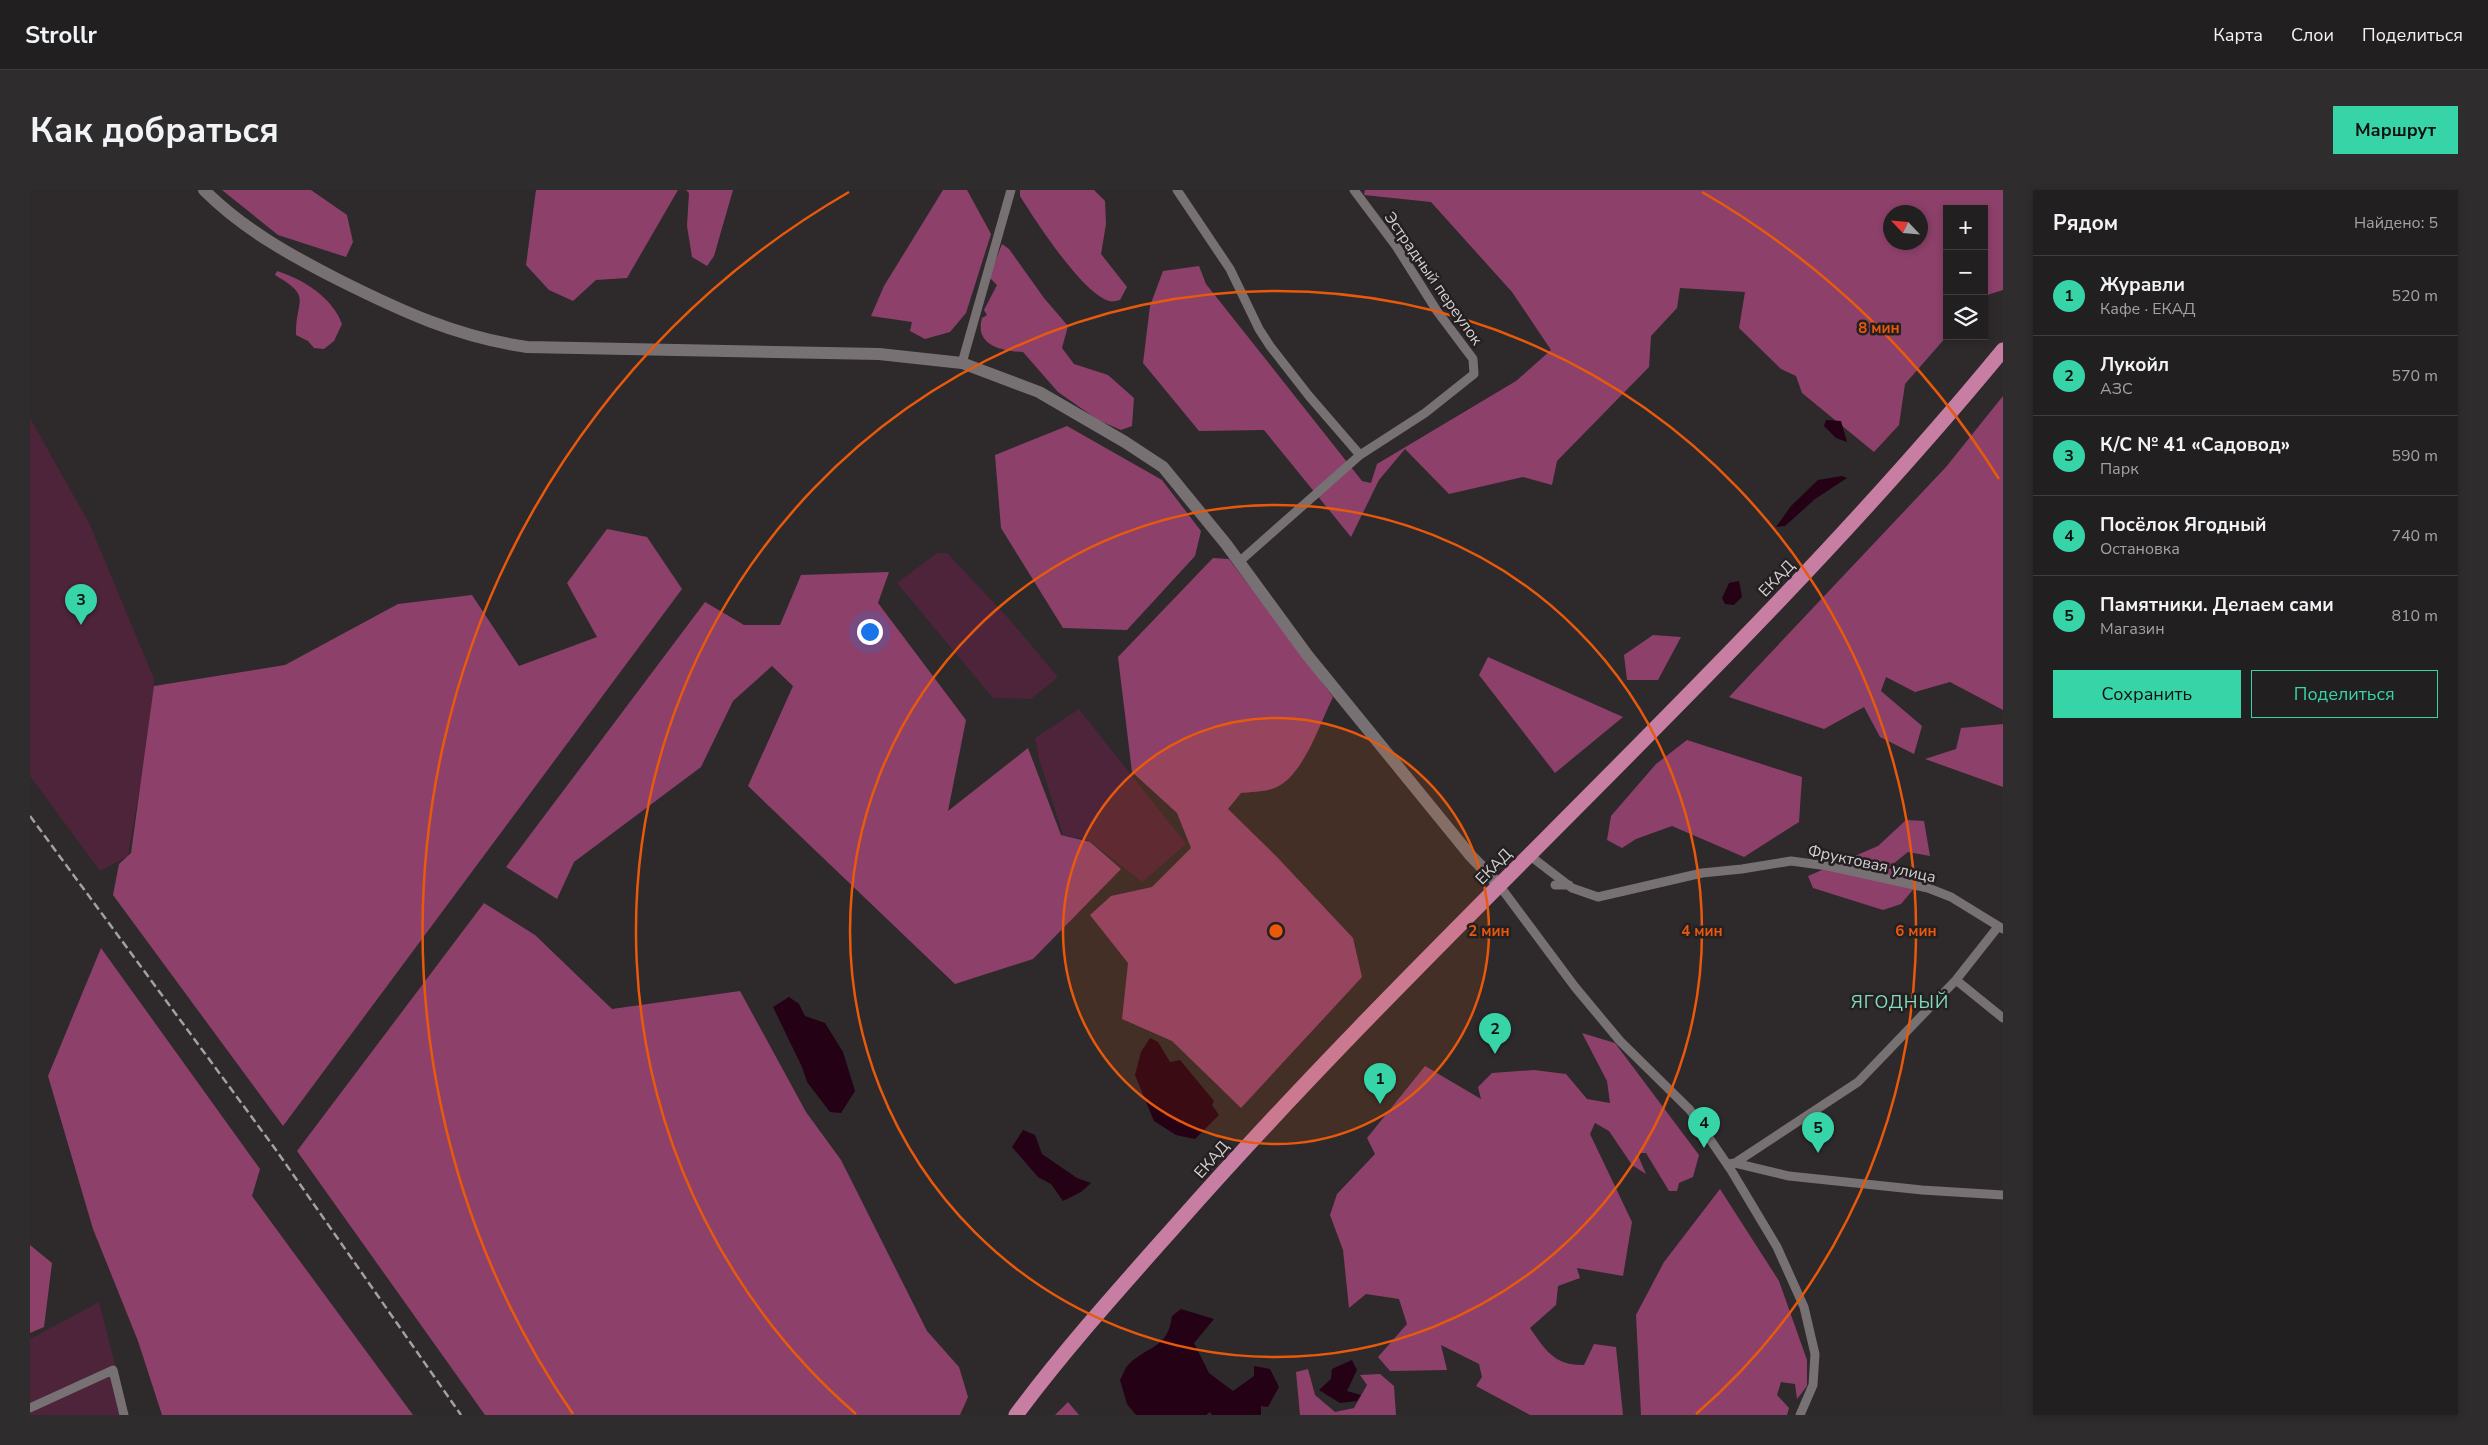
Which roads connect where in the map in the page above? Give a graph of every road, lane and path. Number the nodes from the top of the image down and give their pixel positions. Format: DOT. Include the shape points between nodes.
graph roads {
  1 [pos="204,190"];
  2 [pos="1011,190"];
  3 [pos="1177,190"];
  4 [pos="1354,190"];
  5 [pos="2003,350"];
  6 [pos="962,363"];
  7 [pos="1360,455"];
  8 [pos="1239,562"];
  9 [pos="1529,855"];
  10 [pos="1498,885"];
  11 [pos="1555,885"];
  12 [pos="1569,885"];
  13 [pos="2000,929"];
  14 [pos="1956,980"];
  15 [pos="2003,1018"];
  16 [pos="1731,1164"];
  17 [pos="2003,1195"];
  18 [pos="30,1408"];
  19 [pos="124,1415"];
  20 [pos="1016,1415"];
  21 [pos="1800,1415"];
  1 -- 6 [label="street" via="243,225 317,269 403,312 494,342 527,347 879,354"];
  2 -- 6 [label="street"];
  3 -- 7 [label="street" via="1230,269 1270,346"];
  4 -- 7 [label="street, Эстрадный переулок" via="1473,359 1474,374 1425,414"];
  5 -- 9 [label="highway, ЕКАД" via="1943,423 1841,536"];
  6 -- 8 [label="street" via="1039,392 1163,468"];
  7 -- 8 [label="street"];
  8 -- 10 [label="street" via="1308,656"];
  9 -- 10 [label="highway, ЕКАД"];
  9 -- 12 [label="street, Фруктовая улица"];
  10 -- 16 [label="street" via="1575,987 1614,1033 1690,1110"];
  10 -- 20 [label="highway, ЕКАД" via="1249,1142 1132,1275"];
  11 -- 12 [label="street"];
  12 -- 13 [label="street, Фруктовая улица" via="1598,896 1702,873 1791,861 1928,888 1952,897"];
  13 -- 14 [label="street"];
  14 -- 15 [label="street"];
  14 -- 16 [label="street" via="1858,1082"];
  16 -- 17 [label="street" via="1789,1176"];
  16 -- 21 [label="street" via="1778,1247 1804,1307 1815,1354 1813,1385"];
  18 -- 19 [label="street" via="113,1370"];
}
